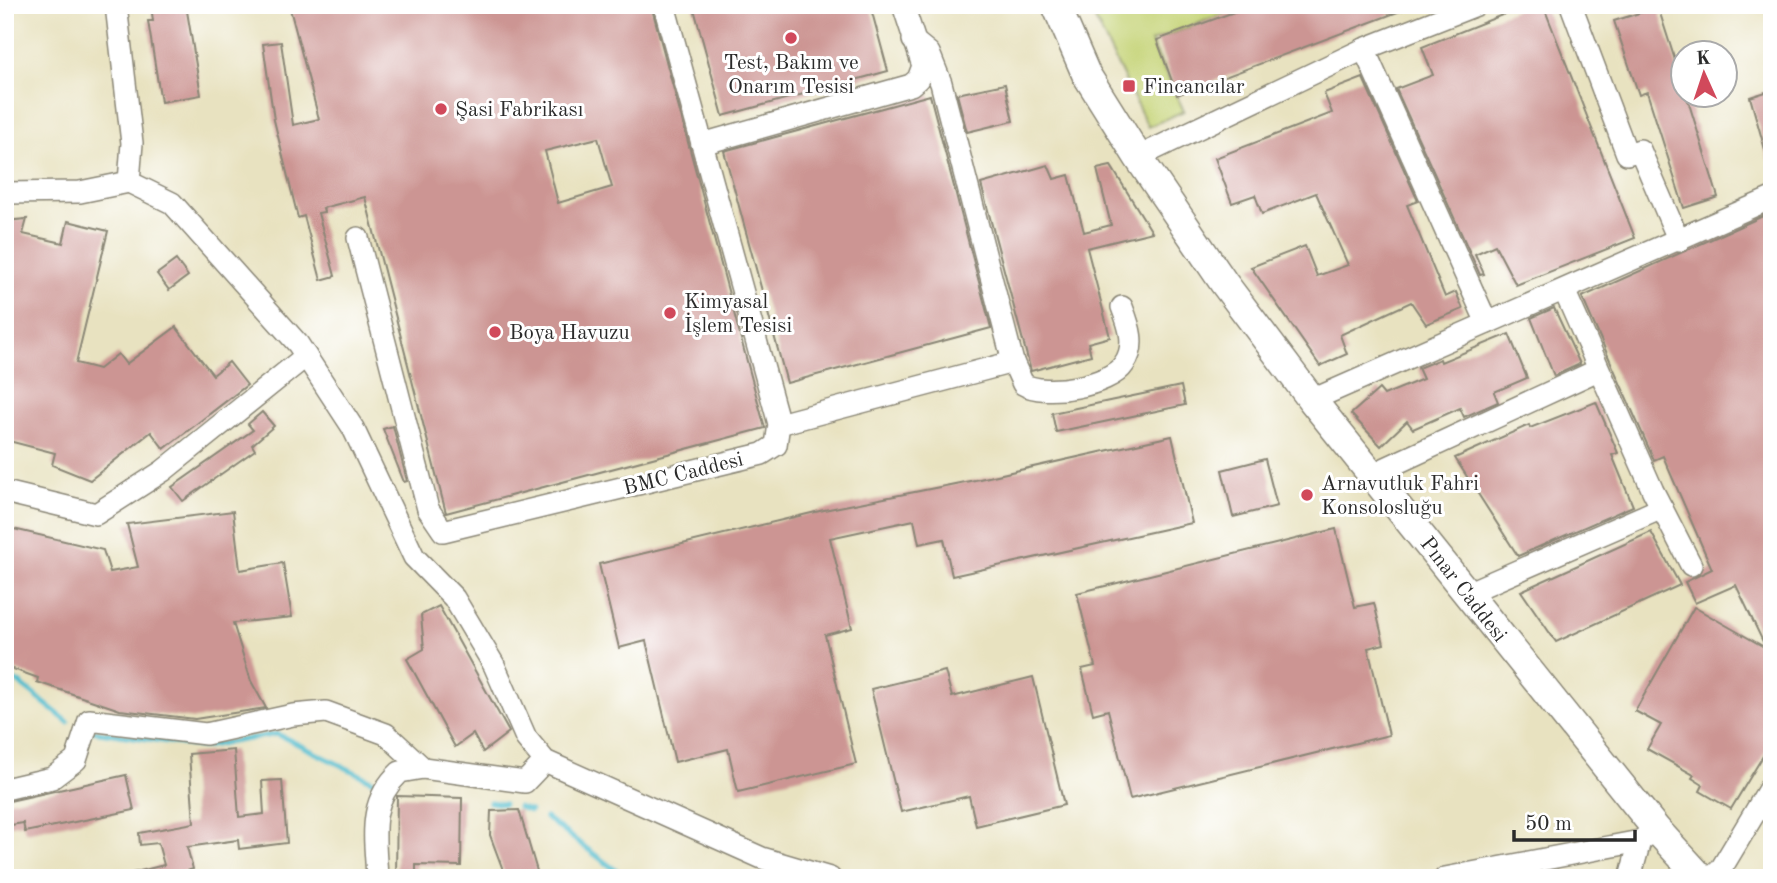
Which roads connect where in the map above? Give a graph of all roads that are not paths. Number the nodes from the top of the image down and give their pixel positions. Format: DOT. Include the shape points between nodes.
graph roads {
  1 [pos="116,5"];
  2 [pos="664,5"];
  3 [pos="903,5"];
  4 [pos="1056,5"];
  5 [pos="1076,5"];
  6 [pos="1476,5"];
  7 [pos="1571,5"];
  8 [pos="913,40"];
  9 [pos="1364,49"];
  10 [pos="702,144"];
  11 [pos="1138,157"];
  12 [pos="128,181"];
  13 [pos="7,186"];
  14 [pos="1772,198"];
  15 [pos="358,238"];
  16 [pos="1679,241"];
  17 [pos="1564,290"];
  18 [pos="1122,307"];
  19 [pos="1487,323"];
  20 [pos="306,356"];
  21 [pos="1013,362"];
  22 [pos="1598,370"];
  23 [pos="1312,400"];
  24 [pos="779,424"];
  25 [pos="1373,474"];
  26 [pos="5,492"];
  27 [pos="1662,508"];
  28 [pos="1691,565"];
  29 [pos="1467,593"];
  30 [pos="545,761"];
  31 [pos="423,768"];
  32 [pos="1772,784"];
  33 [pos="5,789"];
  34 [pos="1648,835"];
  35 [pos="760,868"];
  36 [pos="377,878"];
  37 [pos="830,878"];
  38 [pos="1445,878"];
  39 [pos="1630,878"];
  40 [pos="1701,878"];
  41 [pos="1711,878"];
  1 -- 12 [label="street" via="132,143"];
  2 -- 10 [label="street"];
  3 -- 8 [label="street"];
  4 -- 11 [label="main road, Pınar Caddesi" via="1086,74"];
  5 -- 11 [label="main road, Pınar Caddesi"];
  6 -- 9 [label="street"];
  7 -- 16 [label="street" via="1627,154 1640,150"];
  8 -- 10 [label="street" via="923,66 911,85"];
  8 -- 21 [label="street" via="929,53 941,83"];
  9 -- 11 [label="street"];
  9 -- 19 [label="street"];
  10 -- 24 [label="street"];
  11 -- 23 [label="main road, Pınar Caddesi"];
  12 -- 13 [label="street" via="80,192"];
  12 -- 20 [label="street" via="173,203"];
  14 -- 16 [label="street"];
  15 -- 24 [label="street, BMC Caddesi" via="428,509 443,531 762,454 776,445"];
  16 -- 17 [label="street"];
  17 -- 19 [label="street"];
  17 -- 22 [label="street"];
  18 -- 21 [label="street" via="1132,343 1124,365 1102,379 1041,391 1023,384"];
  19 -- 23 [label="street"];
  20 -- 26 [label="street" via="163,471 96,514"];
  20 -- 30 [label="street" via="352,428 414,557 454,598 494,665 526,738"];
  21 -- 24 [label="street"];
  22 -- 25 [label="street"];
  22 -- 27 [label="street"];
  23 -- 25 [label="main road, Pınar Caddesi"];
  25 -- 29 [label="main road, Pınar Caddesi"];
  27 -- 28 [label="street"];
  27 -- 29 [label="street"];
  29 -- 34 [label="main road, Pınar Caddesi"];
  30 -- 31 [label="street" via="525,782"];
  30 -- 35 [label="street"];
  31 -- 33 [label="street" via="386,734 326,712 206,734 89,720 76,760 52,778"];
  31 -- 36 [label="street" via="400,772 378,799"];
  32 -- 41 [label="street"];
  34 -- 38 [label="street"];
  34 -- 39 [label="street"];
  34 -- 40 [label="main road, Pınar Caddesi"];
  35 -- 37 [label="street"];
}
